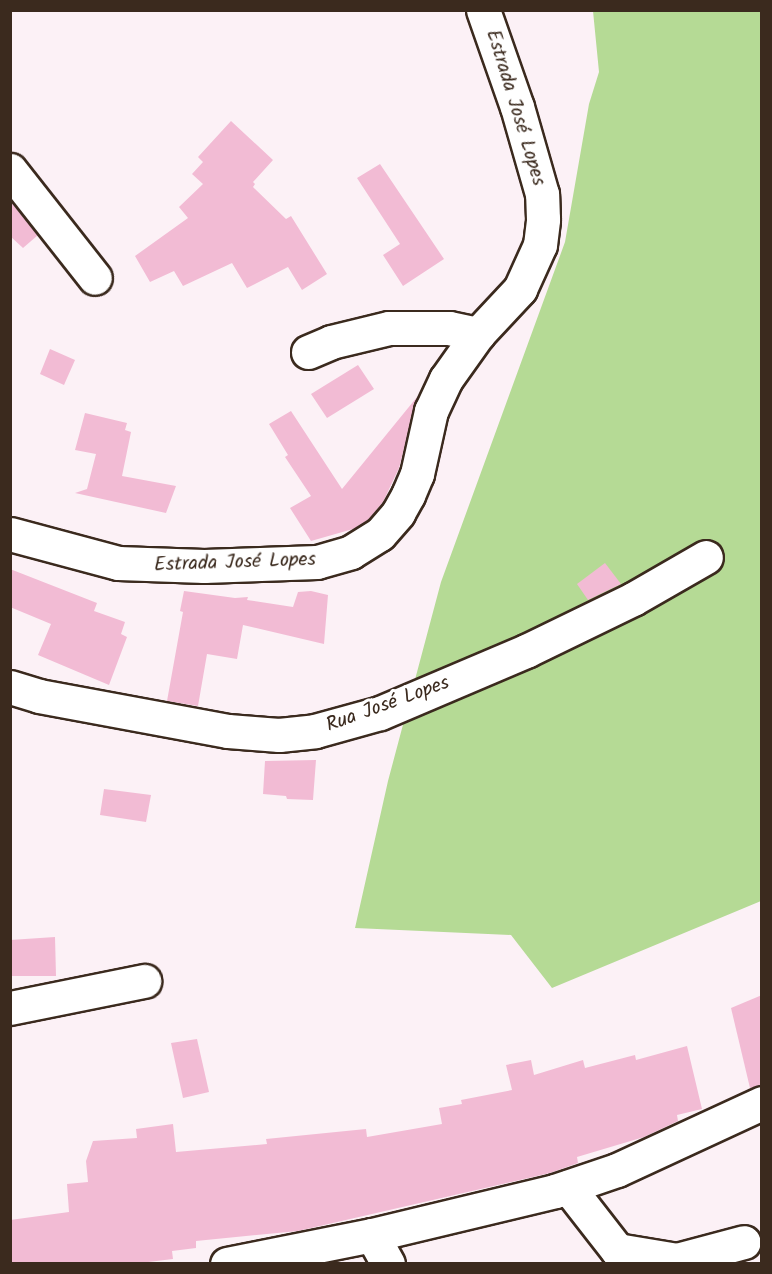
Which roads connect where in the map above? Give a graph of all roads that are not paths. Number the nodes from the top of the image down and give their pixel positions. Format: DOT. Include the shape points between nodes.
graph roads {
  1 [pos="483,10"];
  2 [pos="10,170"];
  3 [pos="95,278"];
  4 [pos="478,334"];
  5 [pos="308,351"];
  6 [pos="10,534"];
  7 [pos="706,557"];
  8 [pos="10,687"];
  9 [pos="144,981"];
  10 [pos="10,1008"];
  11 [pos="762,1103"];
  12 [pos="568,1187"];
  13 [pos="372,1235"];
  14 [pos="744,1242"];
  15 [pos="676,1262"];
  16 [pos="227,1263"];
  17 [pos="388,1263"];
  1 -- 4 [label="street, Estrada José Lopes" via="530,149 542,194 543,219 540,245 520,289"];
  2 -- 3 [label="street"];
  4 -- 5 [label="street" via="449,328 389,328"];
  4 -- 6 [label="street, Estrada José Lopes" via="455,363 431,411 417,474 398,513 380,534 351,552 317,562 278,565 143,566 79,554"];
  7 -- 8 [label="street, Rua José Lopes" via="633,599 526,651 380,712 315,731 279,735 228,732"];
  9 -- 10 [label="street"];
  11 -- 12 [label="street" via="617,1170"];
  12 -- 13 [label="street"];
  12 -- 15 [label="street" via="617,1250"];
  13 -- 16 [label="street"];
  13 -- 17 [label="street"];
  14 -- 15 [label="street"];
}
